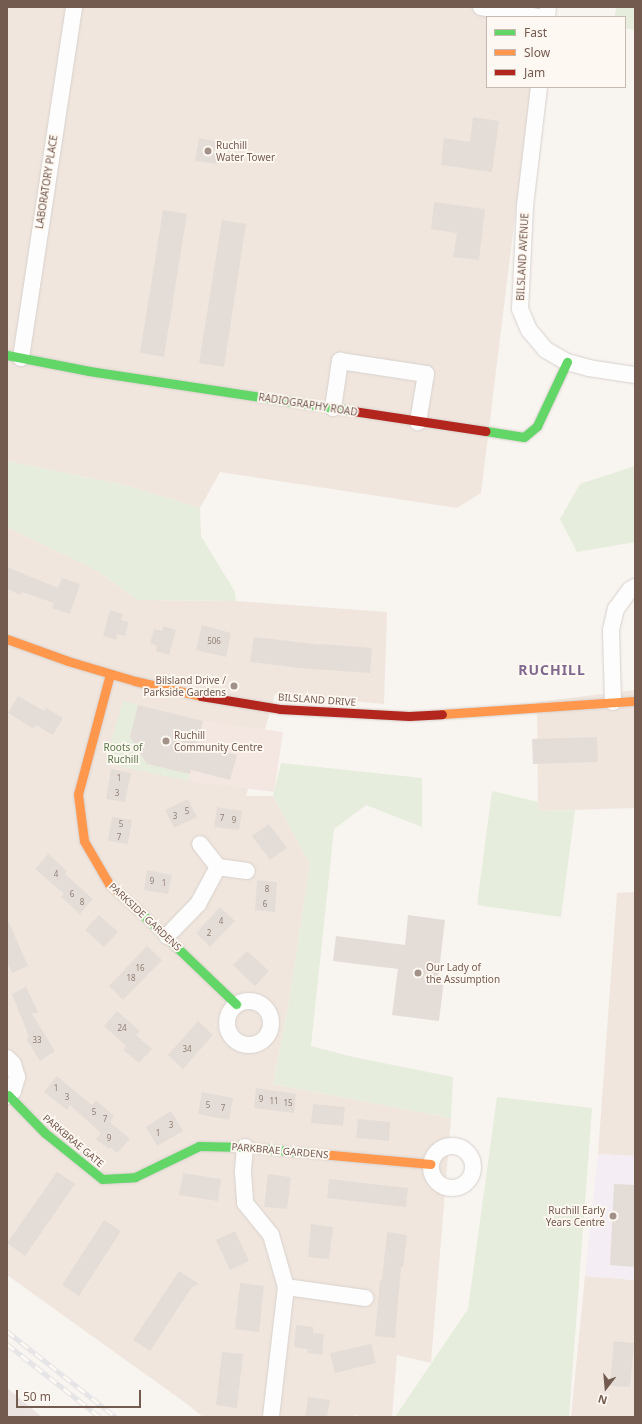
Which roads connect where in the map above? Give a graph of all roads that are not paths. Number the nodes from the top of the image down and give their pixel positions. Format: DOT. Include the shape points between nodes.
graph roads {
  1 [pos="74,7"];
  2 [pos="481,7"];
  3 [pos="531,16"];
  4 [pos="539,88"];
  5 [pos="14,356"];
  6 [pos="567,362"];
  7 [pos="635,375"];
  8 [pos="333,408"];
  9 [pos="418,422"];
  10 [pos="635,587"];
  11 [pos="7,639"];
  12 [pos="110,674"];
  13 [pos="635,701"];
  14 [pos="613,702"];
  15 [pos="200,844"];
  16 [pos="218,867"];
  17 [pos="247,871"];
  18 [pos="167,936"];
  19 [pos="236,1004"];
  20 [pos="7,1058"];
  21 [pos="7,1096"];
  22 [pos="245,1147"];
  23 [pos="431,1164"];
  24 [pos="135,1177"];
  25 [pos="286,1287"];
  26 [pos="365,1298"];
  27 [pos="271,1417"];
  1 -- 5 [label="street, LABORATORY PLACE"];
  2 -- 3 [label="street"];
  4 -- 6 [label="street, BILSLAND AVENUE" via="525,207 520,309 528,330 546,350"];
  5 -- 8 [label="street, RADIOGRAPHY ROAD" via="89,371"];
  6 -- 7 [label="street, BILSLAND AVENUE"];
  6 -- 9 [label="street, RADIOGRAPHY ROAD" via="537,426 524,436"];
  8 -- 9 [label="street, RADIOGRAPHY ROAD"];
  8 -- 9 [label="street" via="340,361 426,374"];
  10 -- 14 [label="street" via="616,609 611,630"];
  11 -- 12 [label="street, BILSLAND DRIVE"];
  12 -- 14 [label="street, BILSLAND DRIVE" via="221,700 310,712 409,716"];
  12 -- 18 [label="street, PARKSIDE GARDENS" via="78,794 84,841 109,884"];
  13 -- 14 [label="street, BILSLAND DRIVE"];
  15 -- 16 [label="street"];
  16 -- 17 [label="street"];
  16 -- 18 [label="street" via="198,904"];
  18 -- 19 [label="street, PARKSIDE GARDENS"];
  20 -- 21 [label="street" via="13,1064 17,1077 16,1084"];
  21 -- 24 [label="street, PARKBRAE GATE" via="45,1133 102,1179"];
  22 -- 23 [label="street, PARKBRAE GARDENS"];
  22 -- 24 [label="street, PARKBRAE GARDENS" via="199,1146"];
  22 -- 25 [label="street" via="245,1203 271,1235"];
  25 -- 26 [label="street"];
  25 -- 27 [label="street"];
}
